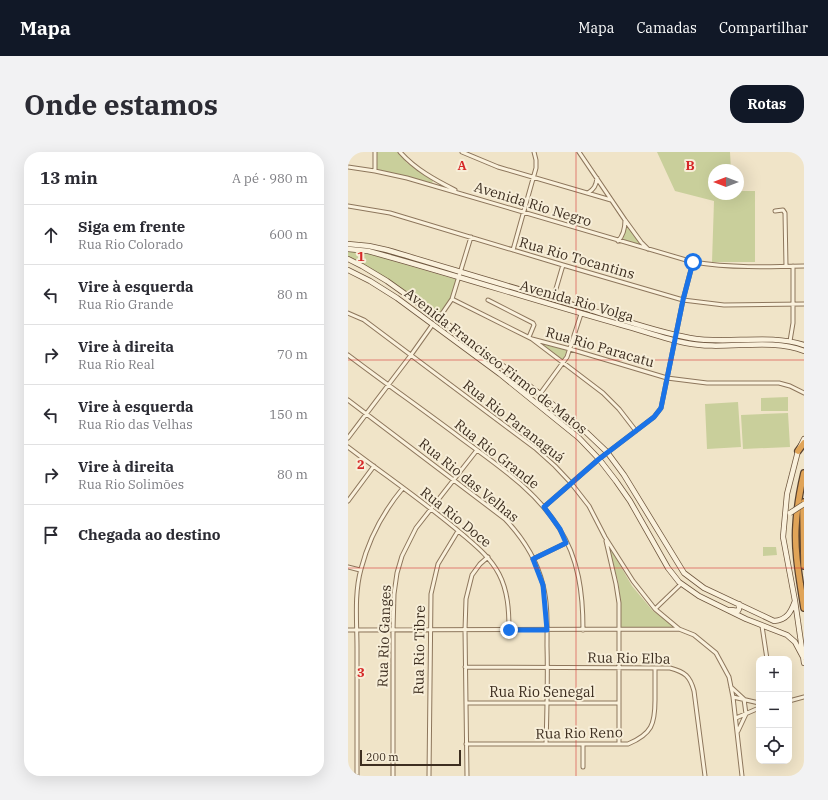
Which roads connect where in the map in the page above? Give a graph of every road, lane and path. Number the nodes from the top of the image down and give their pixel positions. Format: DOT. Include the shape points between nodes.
graph roads {
  1 [pos="374,152"];
  2 [pos="400,152"];
  3 [pos="462,152"];
  4 [pos="534,152"];
  5 [pos="579,152"];
  6 [pos="348,167"];
  7 [pos="375,171"];
  8 [pos="534,177"];
  9 [pos="596,178"];
  10 [pos="435,180"];
  11 [pos="434,186"];
  12 [pos="588,193"];
  13 [pos="462,194"];
  14 [pos="611,200"];
  15 [pos="348,206"];
  16 [pos="775,211"];
  17 [pos="524,213"];
  18 [pos="625,220"];
  19 [pos="471,237"];
  20 [pos="618,241"];
  21 [pos="348,244"];
  22 [pos="348,249"];
  23 [pos="513,250"];
  24 [pos="649,250"];
  25 [pos="348,259"];
  26 [pos="693,262"];
  27 [pos="563,265"];
  28 [pos="786,266"];
  29 [pos="793,266"];
  30 [pos="804,266"];
  31 [pos="348,270"];
  32 [pos="460,272"];
  33 [pos="459,278"];
  34 [pos="452,299"];
  35 [pos="553,299"];
  36 [pos="488,300"];
  37 [pos="683,300"];
  38 [pos="793,304"];
  39 [pos="804,304"];
  40 [pos="348,313"];
  41 [pos="580,314"];
  42 [pos="439,318"];
  43 [pos="432,324"];
  44 [pos="676,335"];
  45 [pos="530,338"];
  46 [pos="675,341"];
  47 [pos="790,341"];
  48 [pos="804,345"];
  49 [pos="570,349"];
  50 [pos="804,351"];
  51 [pos="348,355"];
  52 [pos="411,355"];
  53 [pos="563,363"];
  54 [pos="667,378"];
  55 [pos="388,385"];
  56 [pos="804,393"];
  57 [pos="540,394"];
  58 [pos="348,400"];
  59 [pos="367,414"];
  60 [pos="568,417"];
  61 [pos="562,424"];
  62 [pos="636,431"];
  63 [pos="348,438"];
  64 [pos="804,439"];
  65 [pos="804,443"];
  66 [pos="348,447"];
  67 [pos="477,450"];
  68 [pos="798,451"];
  69 [pos="607,452"];
  70 [pos="599,459"];
  71 [pos="374,466"];
  72 [pos="804,473"];
  73 [pos="453,480"];
  74 [pos="571,483"];
  75 [pos="403,488"];
  76 [pos="638,498"];
  77 [pos="348,501"];
  78 [pos="630,502"];
  79 [pos="804,503"];
  80 [pos="544,507"];
  81 [pos="431,509"];
  82 [pos="803,514"];
  83 [pos="784,525"];
  84 [pos="458,531"];
  85 [pos="605,537"];
  86 [pos="566,543"];
  87 [pos="488,557"];
  88 [pos="533,559"];
  89 [pos="804,566"];
  90 [pos="348,567"];
  91 [pos="360,570"];
  92 [pos="681,584"];
  93 [pos="795,601"];
  94 [pos="739,604"];
  95 [pos="723,608"];
  96 [pos="804,608"];
  97 [pos="655,609"];
  98 [pos="762,626"];
  99 [pos="679,629"];
  100 [pos="348,630"];
  101 [pos="357,630"];
  102 [pos="393,630"];
  103 [pos="430,630"];
  104 [pos="465,630"];
  105 [pos="509,630"];
  106 [pos="547,630"];
  107 [pos="583,630"];
  108 [pos="618,630"];
  109 [pos="767,656"];
  110 [pos="804,660"];
  111 [pos="465,667"];
  112 [pos="547,667"];
  113 [pos="655,668"];
  114 [pos="619,669"];
  115 [pos="731,687"];
  116 [pos="733,697"];
  117 [pos="804,697"];
  118 [pos="744,699"];
  119 [pos="792,700"];
  120 [pos="756,702"];
  121 [pos="466,703"];
  122 [pos="548,703"];
  123 [pos="619,703"];
  124 [pos="756,709"];
  125 [pos="746,714"];
  126 [pos="736,718"];
  127 [pos="738,733"];
  128 [pos="466,744"];
  129 [pos="546,744"];
  130 [pos="619,744"];
  131 [pos="583,745"];
  132 [pos="583,767"];
  133 [pos="357,776"];
  134 [pos="393,776"];
  135 [pos="429,776"];
  136 [pos="467,776"];
  137 [pos="705,776"];
  138 [pos="742,776"];
  1 -- 7 [label="street"];
  2 -- 10 [label="street" via="410,163"];
  3 -- 8 [label="street"];
  4 -- 8 [label="street"];
  5 -- 9 [label="street"];
  6 -- 7 [label="street, Avenida Rio Negro"];
  7 -- 11 [label="street, Avenida Rio Negro"];
  8 -- 12 [label="street"];
  8 -- 17 [label="street"];
  9 -- 12 [label="street" via="594,189"];
  9 -- 14 [label="street"];
  10 -- 11 [label="street"];
  10 -- 13 [label="street"];
  11 -- 13 [label="street, Avenida Rio Negro"];
  12 -- 14 [label="street"];
  13 -- 17 [label="street, Avenida Rio Negro"];
  14 -- 18 [label="street"];
  15 -- 19 [label="street, Rua Rio Tocantins" via="390,212"];
  16 -- 28 [label="street" via="783,210 785,213"];
  17 -- 20 [label="street, Avenida Rio Negro"];
  17 -- 23 [label="street"];
  18 -- 20 [label="street" via="625,229"];
  18 -- 24 [label="street"];
  19 -- 23 [label="street, Rua Rio Tocantins"];
  19 -- 32 [label="street"];
  20 -- 24 [label="street, Avenida Rio Negro"];
  21 -- 32 [label="street, Avenida Rio Volga" via="387,250"];
  22 -- 33 [label="street, Avenida Rio Volga" via="368,251"];
  23 -- 27 [label="street, Rua Rio Tocantins"];
  24 -- 26 [label="street, Avenida Rio Negro"];
  25 -- 42 [label="street, Avenida Francisco Firmo de Matos" via="387,281"];
  26 -- 28 [label="street, Avenida Rio Negro" via="720,266"];
  26 -- 37 [label="street"];
  27 -- 35 [label="street"];
  27 -- 37 [label="street, Rua Rio Tocantins"];
  28 -- 29 [label="street, Avenida Rio Negro"];
  29 -- 30 [label="street, Avenida Rio Negro"];
  29 -- 38 [label="street"];
  31 -- 43 [label="street, Avenida Francisco Firmo de Matos" via="397,298"];
  32 -- 33 [label="street"];
  32 -- 35 [label="street, Avenida Rio Volga"];
  33 -- 34 [label="street"];
  33 -- 41 [label="street, Avenida Rio Volga"];
  34 -- 42 [label="street"];
  34 -- 45 [label="street"];
  35 -- 44 [label="street, Avenida Rio Volga"];
  36 -- 45 [label="street" via="533,323"];
  37 -- 38 [label="street, Rua Rio Tocantins" via="724,304"];
  37 -- 44 [label="street"];
  38 -- 39 [label="street, Rua Rio Tocantins"];
  38 -- 47 [label="street"];
  40 -- 52 [label="street, Rua Rio Paranaguá" via="364,320"];
  41 -- 46 [label="street, Avenida Rio Volga"];
  41 -- 49 [label="street"];
  42 -- 57 [label="street, Avenida Francisco Firmo de Matos"];
  43 -- 52 [label="street"];
  43 -- 61 [label="street, Avenida Francisco Firmo de Matos"];
  44 -- 46 [label="street"];
  44 -- 47 [label="street, Avenida Rio Volga" via="700,340"];
  45 -- 49 [label="street, Rua Rio Paracatu"];
  45 -- 53 [label="street"];
  46 -- 50 [label="street, Avenida Rio Volga" via="699,345 789,347"];
  46 -- 54 [label="street"];
  47 -- 48 [label="street, Avenida Rio Volga"];
  49 -- 53 [label="street"];
  49 -- 54 [label="street, Rua Rio Paracatu"];
  51 -- 55 [label="street, Rua Rio Grande"];
  52 -- 55 [label="street"];
  52 -- 74 [label="street, Rua Rio Paranaguá" via="535,448"];
  53 -- 57 [label="street"];
  53 -- 62 [label="street" via="603,393"];
  54 -- 56 [label="street, Rua Rio Paracatu" via="707,383 779,384"];
  54 -- 62 [label="street" via="661,408"];
  55 -- 59 [label="street"];
  55 -- 67 [label="street, Rua Rio Grande"];
  57 -- 60 [label="street, Avenida Francisco Firmo de Matos"];
  58 -- 59 [label="street, Rua Rio das Velhas"];
  59 -- 63 [label="street"];
  59 -- 73 [label="street, Rua Rio das Velhas"];
  60 -- 61 [label="street" via="562,420"];
  60 -- 69 [label="street, Avenida Francisco Firmo de Matos"];
  61 -- 70 [label="street, Avenida Francisco Firmo de Matos" via="580,438"];
  62 -- 69 [label="street"];
  64 -- 68 [label="street"];
  65 -- 68 [label="highway"];
  66 -- 71 [label="street, Rua Rio Doce"];
  67 -- 73 [label="street, Rua Rio Ganges"];
  67 -- 80 [label="street, Rua Rio Grande" via="521,484"];
  68 -- 83 [label="street" via="787,494"];
  69 -- 70 [label="street"];
  69 -- 76 [label="street, Avenida Francisco Firmo de Matos"];
  70 -- 74 [label="street"];
  70 -- 78 [label="street, Avenida Francisco Firmo de Matos"];
  71 -- 75 [label="street, Rua Rio Doce"];
  71 -- 77 [label="street"];
  72 -- 96 [label="highway" via="796,526 797,561"];
  73 -- 81 [label="street, Rua Rio Ganges"];
  73 -- 88 [label="street, Rua Rio das Velhas" via="505,519 525,544"];
  74 -- 80 [label="street"];
  74 -- 85 [label="street, Rua Rio Paranaguá" via="589,506"];
  75 -- 81 [label="street, Rua Rio Doce"];
  75 -- 91 [label="street" via="373,533"];
  76 -- 78 [label="street"];
  76 -- 94 [label="street, Avenida Francisco Firmo de Matos" via="684,573 704,588"];
  78 -- 92 [label="street, Avenida Francisco Firmo de Matos" via="668,568"];
  79 -- 82 [label="highway"];
  79 -- 83 [label="street, bridge" via="790,513"];
  80 -- 86 [label="street, Rua Rio Grande" via="560,529"];
  81 -- 84 [label="street, Rua Rio Doce"];
  81 -- 102 [label="street, Rua Rio Ganges" via="416,528 402,556 394,594"];
  82 -- 89 [label="highway"];
  83 -- 93 [label="street" via="783,537"];
  84 -- 87 [label="street, Rua Rio Doce"];
  84 -- 103 [label="street, Rua Rio Tibre" via="438,564 433,579"];
  85 -- 97 [label="street, Rua Rio Paranaguá" via="633,581"];
  85 -- 108 [label="street" via="619,602"];
  86 -- 88 [label="street"];
  86 -- 107 [label="street, Rua Rio Grande" via="574,557 582,590"];
  87 -- 104 [label="street" via="472,575 468,586"];
  87 -- 105 [label="street, Rua Rio Doce" via="505,586"];
  88 -- 106 [label="street, Rua Rio das Velhas" via="543,585"];
  90 -- 91 [label="street"];
  91 -- 101 [label="street"];
  92 -- 95 [label="street, Avenida Francisco Firmo de Matos"];
  92 -- 97 [label="street"];
  93 -- 94 [label="street, Avenida Francisco Firmo de Matos" via="785,618 774,621"];
  93 -- 110 [label="street"];
  94 -- 95 [label="street" via="738,611"];
  95 -- 98 [label="street, Avenida Francisco Firmo de Matos"];
  97 -- 99 [label="street, Rua Rio Paranaguá"];
  98 -- 109 [label="street"];
  98 -- 110 [label="street, Avenida Francisco Firmo de Matos" via="792,638"];
  99 -- 108 [label="street"];
  99 -- 115 [label="street, Rua Rio Paranaguá" via="694,635 716,653 729,677"];
  100 -- 101 [label="street"];
  101 -- 102 [label="street"];
  101 -- 133 [label="street"];
  102 -- 103 [label="street"];
  102 -- 134 [label="street, Rua Rio Ganges"];
  103 -- 104 [label="street"];
  103 -- 135 [label="street, Rua Rio Tibre"];
  104 -- 105 [label="street"];
  104 -- 111 [label="street"];
  105 -- 106 [label="street"];
  106 -- 107 [label="street"];
  106 -- 112 [label="street, Rua Rio das Velhas"];
  107 -- 108 [label="street"];
  108 -- 114 [label="street"];
  111 -- 112 [label="street, Rua Rio Elba"];
  111 -- 121 [label="street"];
  112 -- 114 [label="street, Rua Rio Elba"];
  112 -- 122 [label="street, Rua Rio das Velhas"];
  113 -- 114 [label="street, Rua Rio Elba"];
  113 -- 130 [label="street, Rua Rio Reno" via="655,717 651,727 637,740"];
  113 -- 137 [label="street, Rua Rio Elba" via="679,670 691,682"];
  114 -- 123 [label="street"];
  115 -- 116 [label="street, Rua Rio Paranaguá"];
  115 -- 118 [label="street"];
  116 -- 118 [label="street"];
  116 -- 126 [label="street, Rua Rio Paranaguá"];
  117 -- 119 [label="street"];
  118 -- 120 [label="street"];
  118 -- 125 [label="street"];
  121 -- 122 [label="street, Rua Rio Senegal"];
  121 -- 128 [label="street"];
  122 -- 123 [label="street, Rua Rio Senegal"];
  122 -- 129 [label="street, Rua Rio das Velhas"];
  123 -- 130 [label="street"];
  124 -- 125 [label="street"];
  125 -- 126 [label="street"];
  125 -- 127 [label="street"];
  126 -- 127 [label="street, Rua Rio Paranaguá"];
  127 -- 138 [label="street, Rua Rio Paranaguá"];
  128 -- 129 [label="street, Rua Rio Reno"];
  128 -- 136 [label="street"];
  129 -- 131 [label="street, Rua Rio Reno"];
  130 -- 131 [label="street, Rua Rio Reno"];
  131 -- 132 [label="street"];
}
